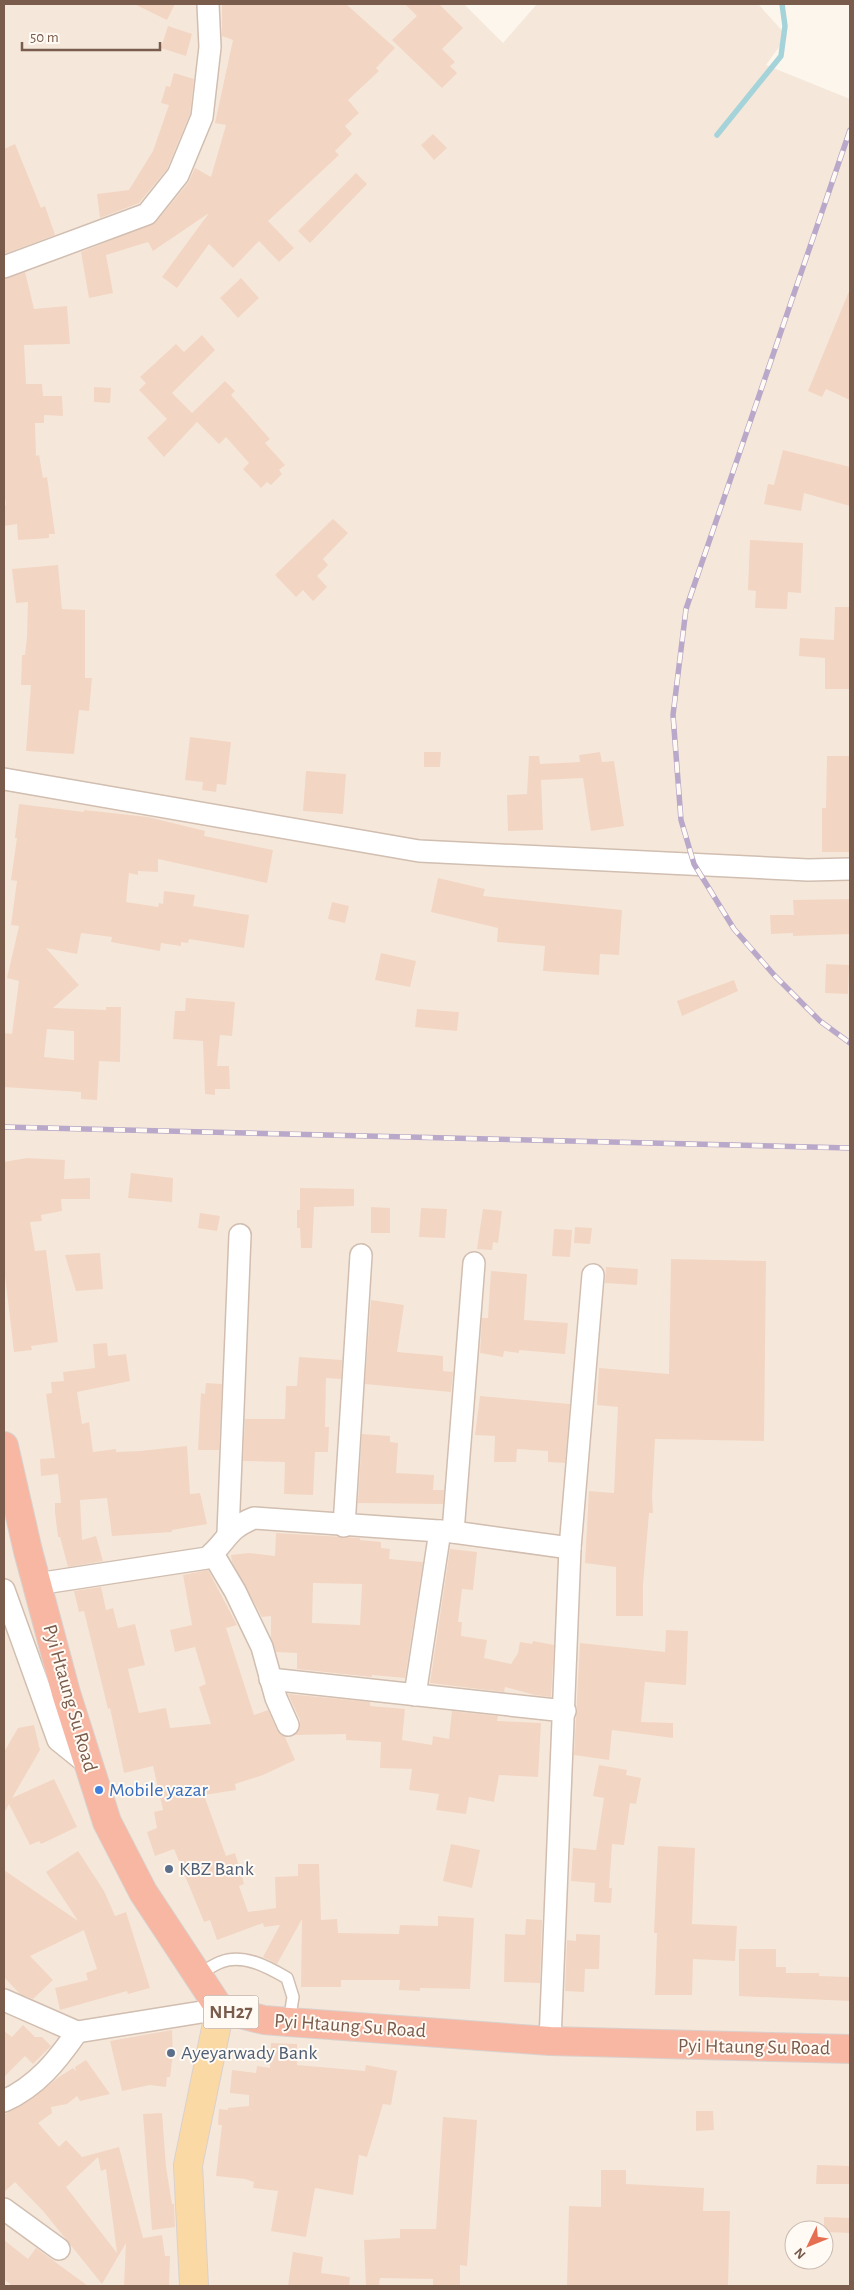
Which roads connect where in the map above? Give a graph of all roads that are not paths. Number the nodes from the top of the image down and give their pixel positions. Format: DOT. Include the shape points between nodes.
graph roads {
  1 [pos="208,4"];
  2 [pos="4,267"];
  3 [pos="4,779"];
  4 [pos="850,869"];
  5 [pos="240,1235"];
  6 [pos="361,1255"];
  7 [pos="474,1263"];
  8 [pos="593,1275"];
  9 [pos="4,1446"];
  10 [pos="344,1526"];
  11 [pos="446,1532"];
  12 [pos="228,1533"];
  13 [pos="570,1548"];
  14 [pos="213,1554"];
  15 [pos="37,1584"];
  16 [pos="4,1595"];
  17 [pos="270,1679"];
  18 [pos="415,1694"];
  19 [pos="565,1711"];
  20 [pos="288,1725"];
  21 [pos="89,1765"];
  22 [pos="196,1976"];
  23 [pos="4,2000"];
  24 [pos="220,2009"];
  25 [pos="289,2022"];
  26 [pos="77,2032"];
  27 [pos="550,2041"];
  28 [pos="850,2049"];
  29 [pos="4,2101"];
  30 [pos="4,2209"];
  31 [pos="58,2249"];
  32 [pos="194,2286"];
  1 -- 2 [label="street" via="210,47 202,117 178,175 147,214"];
  3 -- 4 [label="street" via="420,850 798,870"];
  5 -- 12 [label="street"];
  6 -- 10 [label="street"];
  7 -- 11 [label="street"];
  8 -- 13 [label="street"];
  9 -- 15 [label="highway, Pyi Htaung Su Road / NH27"];
  10 -- 11 [label="street"];
  10 -- 12 [label="street" via="254,1518 238,1524"];
  11 -- 13 [label="street"];
  11 -- 18 [label="street"];
  12 -- 14 [label="street"];
  13 -- 19 [label="street"];
  14 -- 15 [label="street" via="207,1558"];
  14 -- 17 [label="street" via="262,1647"];
  15 -- 21 [label="highway, Pyi Htaung Su Road / NH27"];
  16 -- 21 [label="street" via="58,1740"];
  17 -- 18 [label="street"];
  17 -- 20 [label="street"];
  18 -- 19 [label="street"];
  19 -- 27 [label="street"];
  21 -- 22 [label="highway, Pyi Htaung Su Road / NH27" via="107,1822 143,1892"];
  22 -- 24 [label="highway, Pyi Htaung Su Road / NH27"];
  22 -- 25 [label="lane" via="222,1961 242,1960 266,1966 287,1978 293,1997"];
  23 -- 26 [label="street"];
  24 -- 25 [label="highway, Pyi Htaung Su Road / NH27" via="264,2020"];
  24 -- 26 [label="street"];
  24 -- 32 [label="main road" via="188,2165"];
  25 -- 27 [label="highway, Pyi Htaung Su Road / NH27"];
  26 -- 29 [label="street" via="59,2059 37,2081"];
  27 -- 28 [label="highway, Pyi Htaung Su Road / NH27"];
  30 -- 31 [label="street"];
}
